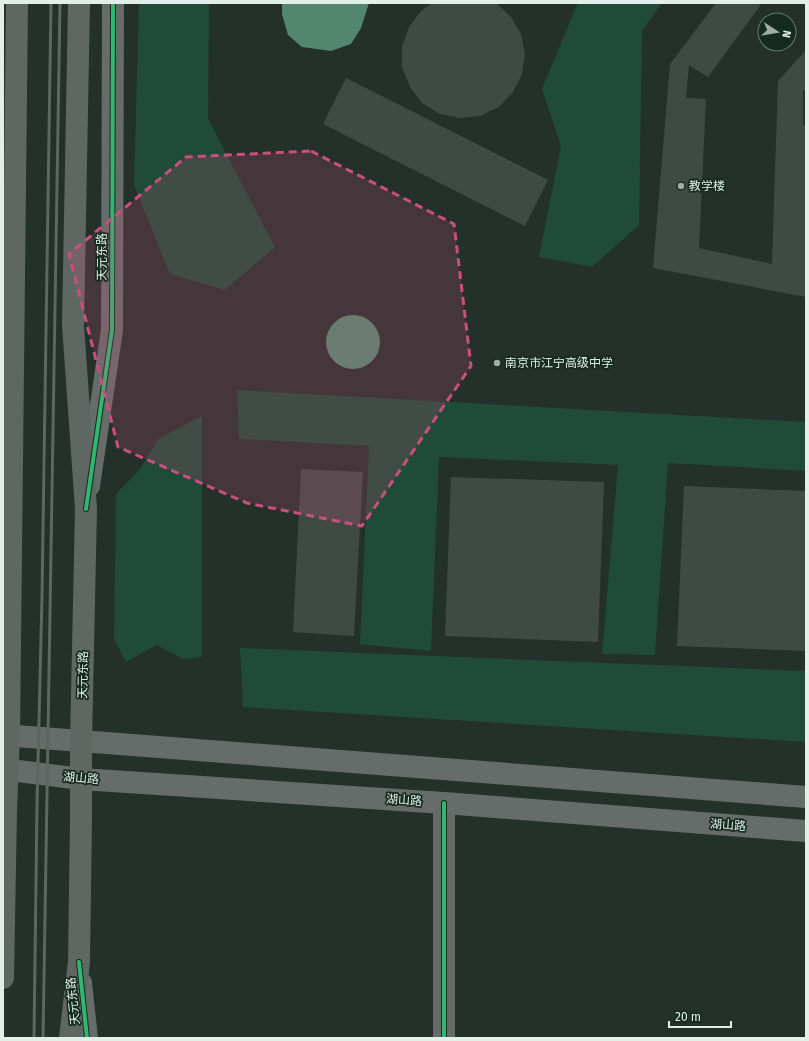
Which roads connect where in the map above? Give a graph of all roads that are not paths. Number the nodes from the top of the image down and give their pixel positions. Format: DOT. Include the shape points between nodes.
graph roads {
  1 [pos="18,3"];
  2 [pos="79,3"];
  3 [pos="113,3"];
  4 [pos="3,451"];
  5 [pos="86,509"];
  6 [pos="12,511"];
  7 [pos="6,735"];
  8 [pos="81,741"];
  9 [pos="6,770"];
  10 [pos="81,779"];
  11 [pos="806,797"];
  12 [pos="444,803"];
  13 [pos="6,810"];
  14 [pos="3,831"];
  15 [pos="806,831"];
  16 [pos="79,962"];
  17 [pos="3,978"];
  18 [pos="70,1038"];
  19 [pos="87,1038"];
  20 [pos="444,1038"];
  1 -- 6 [label="highway"];
  2 -- 5 [label="highway, 天元东路" via="73,325"];
  3 -- 5 [label="main road, 天元东路" via="112,330"];
  4 -- 6 [label="main road"];
  5 -- 8 [label="highway, 天元东路"];
  6 -- 7 [label="highway"];
  7 -- 8 [label="main road"];
  7 -- 9 [label="highway"];
  8 -- 10 [label="highway, 天元东路"];
  8 -- 11 [label="main road"];
  9 -- 10 [label="main road, 湖山路"];
  9 -- 13 [label="highway"];
  10 -- 12 [label="main road, 湖山路"];
  10 -- 16 [label="highway, 天元东路"];
  12 -- 15 [label="main road, 湖山路"];
  12 -- 20 [label="street"];
  13 -- 14 [label="main road"];
  13 -- 17 [label="highway"];
  16 -- 18 [label="highway, 天元东路"];
  16 -- 19 [label="main road, 天元东路"];
}
